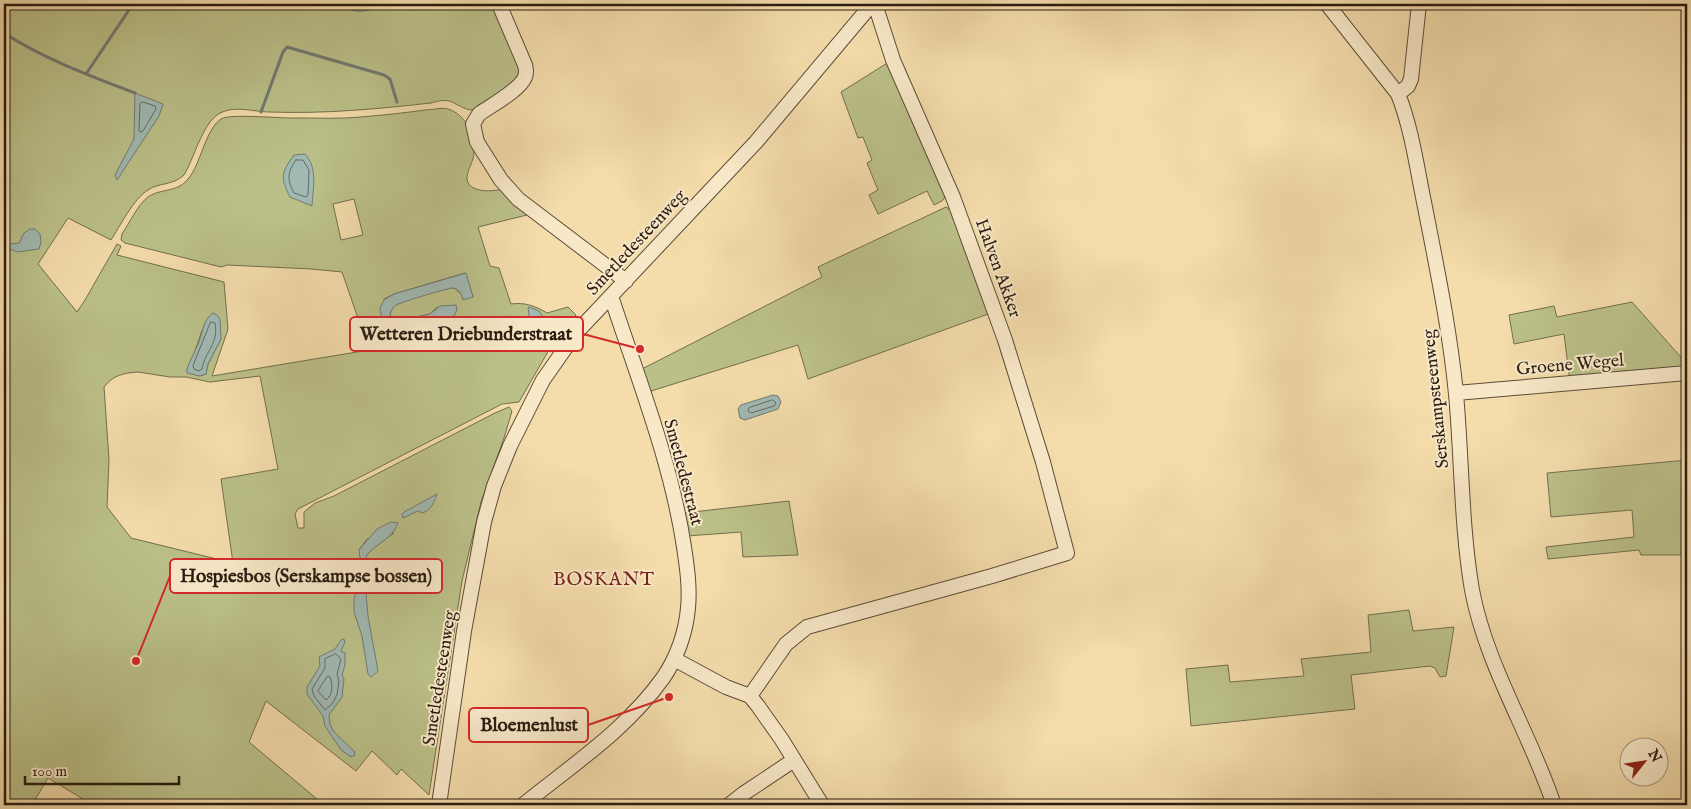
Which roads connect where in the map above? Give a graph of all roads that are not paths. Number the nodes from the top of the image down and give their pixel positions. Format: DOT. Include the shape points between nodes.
graph roads {
  1 [pos="499,4"];
  2 [pos="873,4"];
  3 [pos="1327,4"];
  4 [pos="1419,4"];
  5 [pos="1398,94"];
  6 [pos="626,281"];
  7 [pos="611,296"];
  8 [pos="1687,373"];
  9 [pos="1456,393"];
  10 [pos="674,659"];
  11 [pos="750,696"];
  12 [pos="794,760"];
  13 [pos="439,805"];
  14 [pos="523,805"];
  15 [pos="729,805"];
  16 [pos="822,805"];
  17 [pos="1554,805"];
  1 -- 6 [label="street" via="526,72 515,89 475,119 477,142 501,180 518,199"];
  2 -- 6 [label="street, Smetledesteenweg" via="756,142"];
  2 -- 11 [label="street, Halven Akker" via="893,60 953,197 1005,340 1044,462 1067,553 807,627 786,644"];
  3 -- 5 [label="street, Serskampsteenweg"];
  4 -- 5 [label="street" via="1411,79"];
  5 -- 9 [label="street, Serskampsteenweg" via="1417,167 1444,308"];
  6 -- 7 [label="street, Smetledesteenweg"];
  7 -- 10 [label="street, Smetledestraat" via="678,508 687,570 688,607 685,629"];
  7 -- 13 [label="street, Smetledesteenweg" via="576,333 543,380 494,486 464,631"];
  8 -- 9 [label="street, Groene Wegel"];
  9 -- 17 [label="street, Serskampsteenweg" via="1467,557 1476,609 1492,656"];
  10 -- 11 [label="street"];
  10 -- 14 [label="street, Smetledestraat" via="662,678 618,728"];
  11 -- 12 [label="street"];
  12 -- 15 [label="street"];
  12 -- 16 [label="street"];
}
